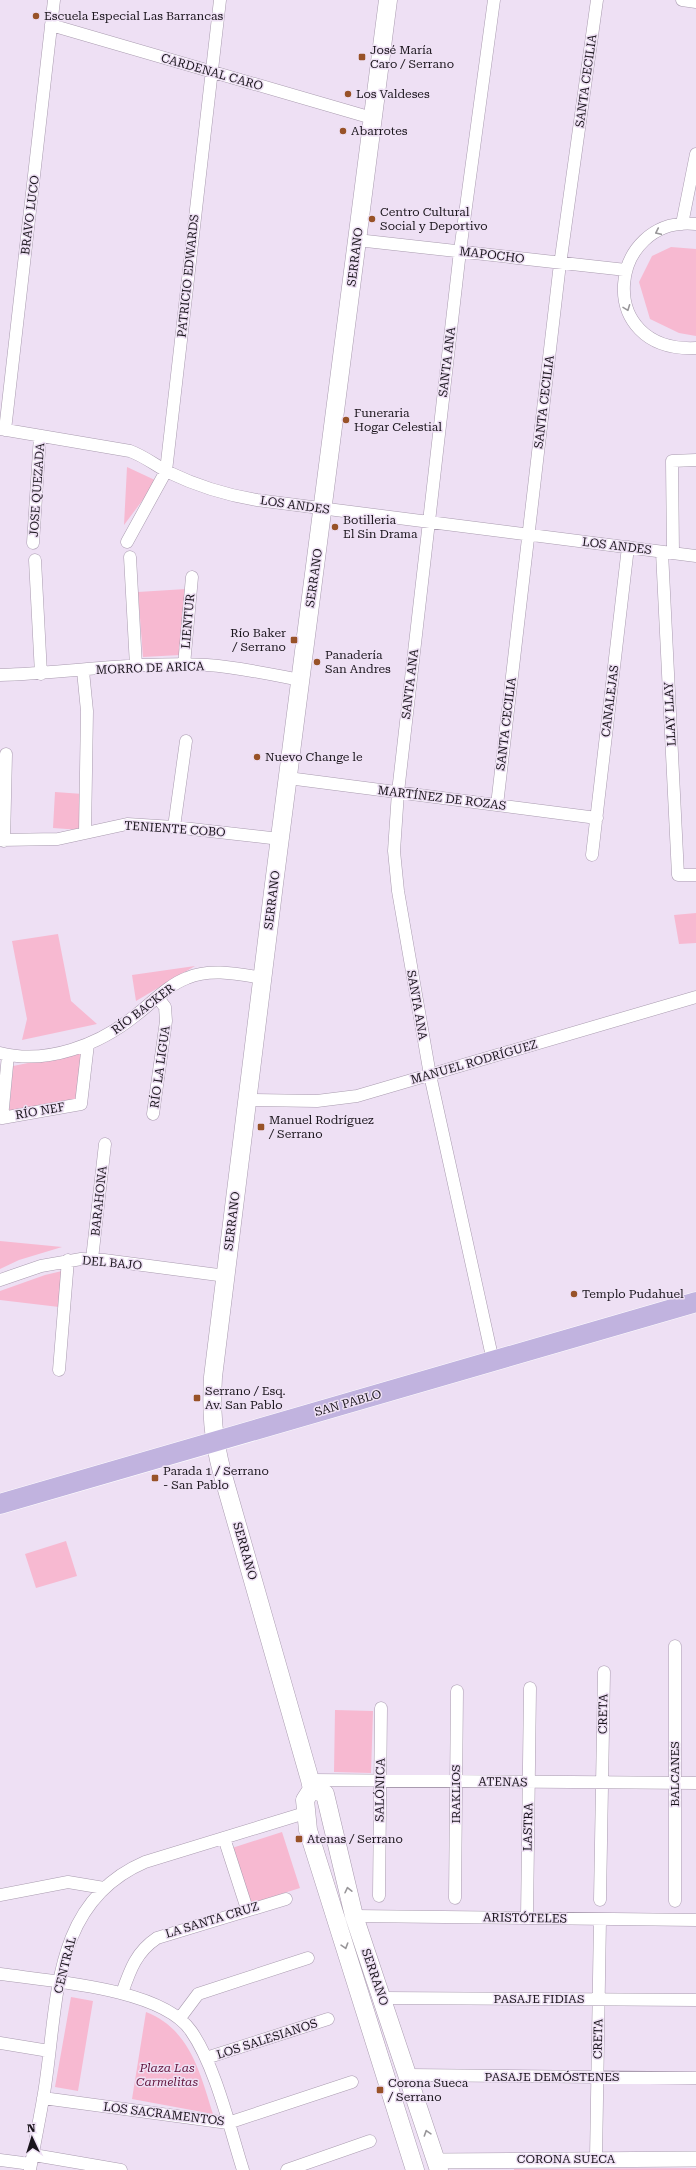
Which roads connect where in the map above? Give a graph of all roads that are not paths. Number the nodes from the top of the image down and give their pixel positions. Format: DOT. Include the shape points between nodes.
graph roads {
  1 [pos="54,0"];
  2 [pos="220,0"];
  3 [pos="388,0"];
  4 [pos="494,0"];
  5 [pos="597,0"];
  6 [pos="682,0"];
  7 [pos="696,2"];
  8 [pos="51,25"];
  9 [pos="211,72"];
  10 [pos="372,118"];
  11 [pos="696,154"];
  12 [pos="682,224"];
  13 [pos="696,224"];
  14 [pos="357,240"];
  15 [pos="460,251"];
  16 [pos="561,263"];
  17 [pos="626,270"];
  18 [pos="696,348"];
  19 [pos="3,430"];
  20 [pos="40,436"];
  21 [pos="696,460"];
  22 [pos="166,471"];
  23 [pos="323,509"];
  24 [pos="429,523"];
  25 [pos="528,536"];
  26 [pos="127,542"];
  27 [pos="33,543"];
  28 [pos="628,547"];
  29 [pos="668,552"];
  30 [pos="130,556"];
  31 [pos="696,556"];
  32 [pos="35,560"];
  33 [pos="192,577"];
  34 [pos="184,665"];
  35 [pos="136,666"];
  36 [pos="83,671"];
  37 [pos="41,674"];
  38 [pos="0,675"];
  39 [pos="300,680"];
  40 [pos="186,741"];
  41 [pos="6,754"];
  42 [pos="288,778"];
  43 [pos="398,792"];
  44 [pos="497,805"];
  45 [pos="597,818"];
  46 [pos="174,827"];
  47 [pos="85,833"];
  48 [pos="280,839"];
  49 [pos="2,840"];
  50 [pos="592,855"];
  51 [pos="696,875"];
  52 [pos="263,978"];
  53 [pos="696,997"];
  54 [pos="158,998"];
  55 [pos="88,1044"];
  56 [pos="4,1054"];
  57 [pos="430,1075"];
  58 [pos="247,1100"];
  59 [pos="153,1114"];
  60 [pos="105,1144"];
  61 [pos="92,1259"];
  62 [pos="68,1260"];
  63 [pos="226,1276"];
  64 [pos="0,1280"];
  65 [pos="696,1302"];
  66 [pos="493,1361"];
  67 [pos="59,1370"];
  68 [pos="214,1442"];
  69 [pos="0,1504"];
  70 [pos="675,1646"];
  71 [pos="604,1672"];
  72 [pos="530,1688"];
  73 [pos="456,1691"];
  74 [pos="381,1708"];
  75 [pos="380,1780"];
  76 [pos="456,1781"];
  77 [pos="529,1782"];
  78 [pos="675,1783"];
  79 [pos="696,1783"];
  80 [pos="602,1784"];
  81 [pos="311,1785"];
  82 [pos="305,1813"];
  83 [pos="224,1838"];
  84 [pos="104,1888"];
  85 [pos="0,1895"];
  86 [pos="380,1896"];
  87 [pos="286,1898"];
  88 [pos="456,1898"];
  89 [pos="600,1900"];
  90 [pos="675,1901"];
  91 [pos="247,1909"];
  92 [pos="354,1916"];
  93 [pos="527,1918"];
  94 [pos="600,1919"];
  95 [pos="696,1920"];
  96 [pos="308,1958"];
  97 [pos="0,1974"];
  98 [pos="59,1983"];
  99 [pos="122,1993"];
  100 [pos="382,1998"];
  101 [pos="599,1999"];
  102 [pos="696,2000"];
  103 [pos="180,2018"];
  104 [pos="328,2019"];
  105 [pos="0,2043"];
  106 [pos="49,2051"];
  107 [pos="206,2058"];
  108 [pos="408,2076"];
  109 [pos="598,2077"];
  110 [pos="696,2078"];
  111 [pos="352,2082"];
  112 [pos="43,2098"];
  113 [pos="228,2123"];
  114 [pos="370,2141"];
  115 [pos="596,2159"];
  116 [pos="696,2159"];
  117 [pos="0,2160"];
  118 [pos="32,2163"];
  119 [pos="437,2165"];
  120 [pos="121,2170"];
  121 [pos="243,2170"];
  122 [pos="287,2170"];
  123 [pos="415,2170"];
  1 -- 8 [label="street, BRAVO LUCO"];
  2 -- 9 [label="street, PATRICIO EDWARDS"];
  3 -- 10 [label="main road, SERRANO"];
  4 -- 15 [label="street, SANTA ANA"];
  5 -- 16 [label="street, SANTA CECILIA"];
  6 -- 7 [label="street"];
  8 -- 9 [label="street, CARDENAL CARO"];
  8 -- 19 [label="street, BRAVO LUCO"];
  9 -- 10 [label="street, CARDENAL CARO"];
  9 -- 22 [label="street, PATRICIO EDWARDS"];
  10 -- 14 [label="main road, SERRANO"];
  11 -- 12 [label="street"];
  12 -- 13 [label="street"];
  12 -- 17 [label="street, one-way" via="660,230 642,243"];
  14 -- 15 [label="street, MAPOCHO"];
  14 -- 23 [label="main road, SERRANO"];
  15 -- 16 [label="street, MAPOCHO"];
  15 -- 24 [label="street, SANTA ANA"];
  16 -- 17 [label="street, MAPOCHO"];
  16 -- 25 [label="street, SANTA CECILIA"];
  17 -- 18 [label="street, one-way" via="623,285 625,302 637,326 660,344 676,348"];
  19 -- 20 [label="street, LOS ANDES"];
  20 -- 22 [label="street, LOS ANDES" via="130,451"];
  20 -- 27 [label="street, JOSE QUEZADA"];
  21 -- 29 [label="street, LLAY LLAY" via="672,461"];
  22 -- 23 [label="street, LOS ANDES" via="224,493"];
  22 -- 26 [label="street, PATRICIO EDWARDS"];
  23 -- 24 [label="street, LOS ANDES"];
  23 -- 39 [label="main road, SERRANO"];
  24 -- 25 [label="street, LOS ANDES"];
  24 -- 43 [label="street, SANTA ANA"];
  25 -- 28 [label="street, LOS ANDES"];
  25 -- 44 [label="street, SANTA CECILIA"];
  28 -- 29 [label="street, LOS ANDES"];
  28 -- 45 [label="street, CANALEJAS"];
  29 -- 31 [label="street, LOS ANDES"];
  29 -- 51 [label="street, LLAY LLAY" via="678,875"];
  30 -- 35 [label="street"];
  32 -- 37 [label="street"];
  33 -- 34 [label="street, LIENTUR"];
  34 -- 35 [label="street, MORRO DE ARICA"];
  34 -- 39 [label="street, MORRO DE ARICA" via="242,669"];
  35 -- 36 [label="street, MORRO DE ARICA"];
  36 -- 37 [label="street, MORRO DE ARICA"];
  36 -- 47 [label="street" via="87,711"];
  37 -- 38 [label="street, MORRO DE ARICA"];
  39 -- 42 [label="main road, SERRANO"];
  40 -- 46 [label="street"];
  41 -- 49 [label="street"];
  42 -- 43 [label="street, MARTÍNEZ DE ROZAS"];
  42 -- 48 [label="main road, SERRANO"];
  43 -- 44 [label="street, MARTÍNEZ DE ROZAS"];
  43 -- 57 [label="street, SANTA ANA" via="394,833 395,871"];
  44 -- 45 [label="street, MARTÍNEZ DE ROZAS"];
  45 -- 50 [label="street, CANALEJAS"];
  46 -- 47 [label="street, TENIENTE COBO" via="127,824"];
  46 -- 48 [label="street, TENIENTE COBO"];
  47 -- 49 [label="street, TENIENTE COBO" via="44,840"];
  48 -- 52 [label="main road, SERRANO"];
  52 -- 54 [label="street, RÍO BACKER" via="232,974 199,974 175,984"];
  52 -- 58 [label="main road, SERRANO"];
  53 -- 57 [label="street, MANUEL RODRÍGUEZ"];
  54 -- 55 [label="street, RÍO BACKER" via="116,1030"];
  54 -- 59 [label="street, RÍO LA LIGUA" via="165,1007 166,1021"];
  55 -- 56 [label="street, RÍO BACKER" via="46,1055"];
  55 -- 56 [label="street, RÍO NEF" via="81,1104 2,1118"];
  57 -- 58 [label="street, MANUEL RODRÍGUEZ" via="343,1099"];
  57 -- 66 [label="street, SANTA ANA"];
  58 -- 63 [label="main road, SERRANO"];
  60 -- 61 [label="street, BARAHONA"];
  61 -- 62 [label="street, DEL BAJO"];
  61 -- 63 [label="street, DEL BAJO"];
  62 -- 64 [label="street, DEL BAJO"];
  62 -- 67 [label="street"];
  63 -- 68 [label="main road, SERRANO" via="213,1377 211,1413"];
  65 -- 66 [label="main road, SAN PABLO"];
  66 -- 68 [label="main road, SAN PABLO"];
  68 -- 69 [label="main road, SAN PABLO"];
  68 -- 81 [label="main road, SERRANO"];
  70 -- 78 [label="street, BALCANES"];
  71 -- 80 [label="street, CRETA"];
  72 -- 77 [label="street, LASTRA"];
  73 -- 76 [label="street, IRAKLIOS"];
  74 -- 75 [label="street, SALÓNICA"];
  75 -- 76 [label="street, ATENAS"];
  75 -- 81 [label="street, ATENAS"];
  75 -- 86 [label="street, SALÓNICA"];
  76 -- 77 [label="street, ATENAS"];
  76 -- 88 [label="street, IRAKLIOS"];
  77 -- 80 [label="street, ATENAS"];
  77 -- 93 [label="street, LASTRA"];
  78 -- 79 [label="street, ATENAS"];
  78 -- 80 [label="street, ATENAS"];
  78 -- 90 [label="street, BALCANES"];
  80 -- 89 [label="street, CRETA"];
  81 -- 82 [label="main road, SERRANO" via="305,1800"];
  92 -- 81 [label="main road, SERRANO, one-way" via="325,1794"];
  82 -- 83 [label="street, CENTRAL"];
  82 -- 123 [label="main road, SERRANO, one-way" via="308,1830"];
  83 -- 84 [label="street, CENTRAL" via="145,1862 122,1874"];
  83 -- 91 [label="street"];
  84 -- 85 [label="street" via="68,1882"];
  84 -- 98 [label="street, CENTRAL" via="89,1904 76,1925 66,1950"];
  87 -- 91 [label="street, LA SANTA CRUZ"];
  91 -- 99 [label="street, LA SANTA CRUZ" via="157,1938 144,1947 135,1959"];
  92 -- 93 [label="street, ARISTÓTELES"];
  92 -- 100 [label="main road, SERRANO"];
  93 -- 94 [label="street, ARISTÓTELES"];
  94 -- 95 [label="street, ARISTÓTELES"];
  94 -- 101 [label="street, CRETA"];
  96 -- 103 [label="street" via="198,1994"];
  97 -- 98 [label="street"];
  98 -- 99 [label="street"];
  98 -- 106 [label="street, CENTRAL"];
  99 -- 103 [label="street" via="156,2004"];
  100 -- 101 [label="street, PASAJE FIDIAS"];
  100 -- 108 [label="main road, SERRANO"];
  101 -- 102 [label="street, PASAJE FIDIAS"];
  101 -- 109 [label="street, CRETA"];
  103 -- 107 [label="street" via="191,2030"];
  104 -- 107 [label="street, LOS SALESIANOS"];
  105 -- 106 [label="street"];
  106 -- 112 [label="street, CENTRAL"];
  107 -- 113 [label="street"];
  108 -- 109 [label="street, PASAJE DEMÓSTENES"];
  119 -- 108 [label="main road, SERRANO, one-way"];
  109 -- 110 [label="street, PASAJE DEMÓSTENES"];
  109 -- 115 [label="street, CRETA"];
  111 -- 113 [label="street, LOS SACRAMENTOS"];
  112 -- 113 [label="street, LOS SACRAMENTOS"];
  112 -- 118 [label="street, CENTRAL"];
  113 -- 121 [label="street"];
  114 -- 122 [label="street"];
  115 -- 116 [label="street, CORONA SUECA"];
  115 -- 119 [label="street, CORONA SUECA"];
  117 -- 118 [label="street"];
  118 -- 120 [label="street"];
}
